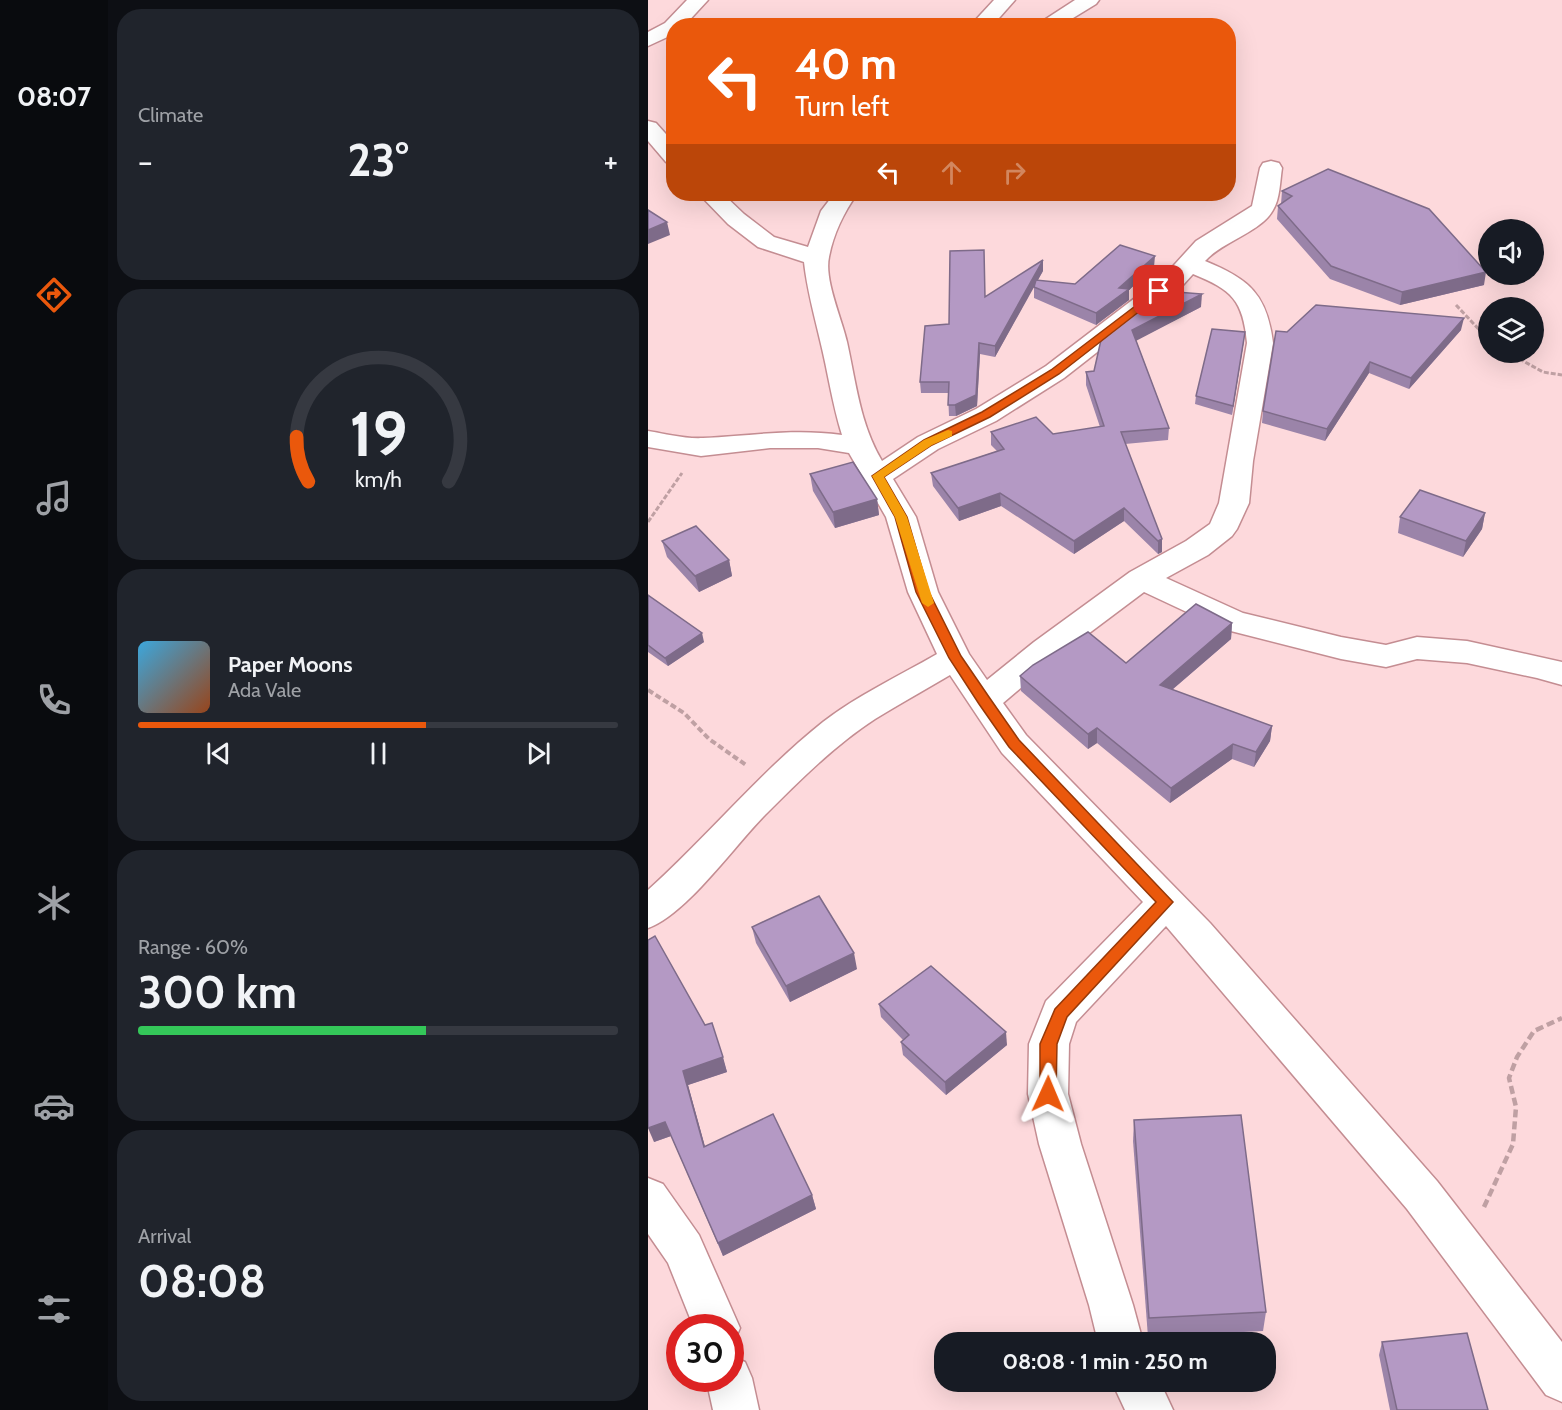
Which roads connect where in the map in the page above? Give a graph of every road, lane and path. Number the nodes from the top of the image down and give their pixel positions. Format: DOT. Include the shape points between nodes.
graph roads {
  1 [pos="698,0"];
  2 [pos="1005,0"];
  3 [pos="1089,0"];
  4 [pos="681,18"];
  5 [pos="988,18"];
  6 [pos="1059,18"];
  7 [pos="666,30"];
  8 [pos="648,40"];
  9 [pos="651,136"];
  10 [pos="666,150"];
  11 [pos="1271,168"];
  12 [pos="717,201"];
  13 [pos="840,201"];
  14 [pos="816,258"];
  15 [pos="1189,263"];
  16 [pos="1456,305"];
  17 [pos="1478,328"];
  18 [pos="1527,363"];
  19 [pos="1562,375"];
  20 [pos="648,439"];
  21 [pos="859,446"];
  22 [pos="701,447"];
  23 [pos="878,476"];
  24 [pos="648,522"];
  25 [pos="1141,579"];
  26 [pos="955,658"];
  27 [pos="1562,674"];
  28 [pos="648,690"];
  29 [pos="984,701"];
  30 [pos="773,785"];
  31 [pos="1166,902"];
  32 [pos="648,913"];
  33 [pos="1562,1018"];
  34 [pos="648,1198"];
  35 [pos="1462,1247"];
  36 [pos="711,1314"];
  37 [pos="1118,1332"];
  38 [pos="1562,1379"];
  39 [pos="732,1392"];
  40 [pos="1140,1392"];
  41 [pos="736,1410"];
  42 [pos="1150,1410"];
  1 -- 4 [label="street"];
  2 -- 5 [label="street"];
  3 -- 6 [label="street"];
  7 -- 8 [label="street"];
  9 -- 10 [label="street"];
  11 -- 15 [label="street" via="1263,208 1205,246"];
  12 -- 14 [label="street" via="766,242"];
  13 -- 14 [label="street"];
  14 -- 21 [label="street" via="845,404"];
  15 -- 23 [label="street" via="1174,280 1055,372 986,415 928,443"];
  15 -- 25 [label="street" via="1246,292 1259,327 1260,343 1234,503 1222,529 1197,548"];
  16 -- 17 [label="path"];
  18 -- 19 [label="path" via="1543,372"];
  20 -- 22 [label="street"];
  21 -- 22 [label="street" via="818,440 770,440"];
  21 -- 23 [label="street"];
  22 -- 24 [label="path"];
  23 -- 26 [label="street" via="901,517 923,592"];
  25 -- 27 [label="street" via="1234,621 1341,648 1386,656 1417,648 1467,652"];
  25 -- 29 [label="street"];
  26 -- 29 [label="street"];
  26 -- 30 [label="street" via="863,711"];
  28 -- 30 [label="path" via="684,713 709,739"];
  29 -- 31 [label="street" via="1014,744"];
  30 -- 32 [label="street"];
  31 -- 35 [label="street" via="1414,1186"];
  31 -- 37 [label="street" via="1060,1013 1049,1044 1048,1094"];
  33 -- 35 [label="path" via="1534,1031 1516,1057 1509,1078 1516,1107 1513,1144"];
  34 -- 36 [label="street" via="684,1250"];
  35 -- 38 [label="street"];
  39 -- 41 [label="street"];
  40 -- 42 [label="street"];
}
